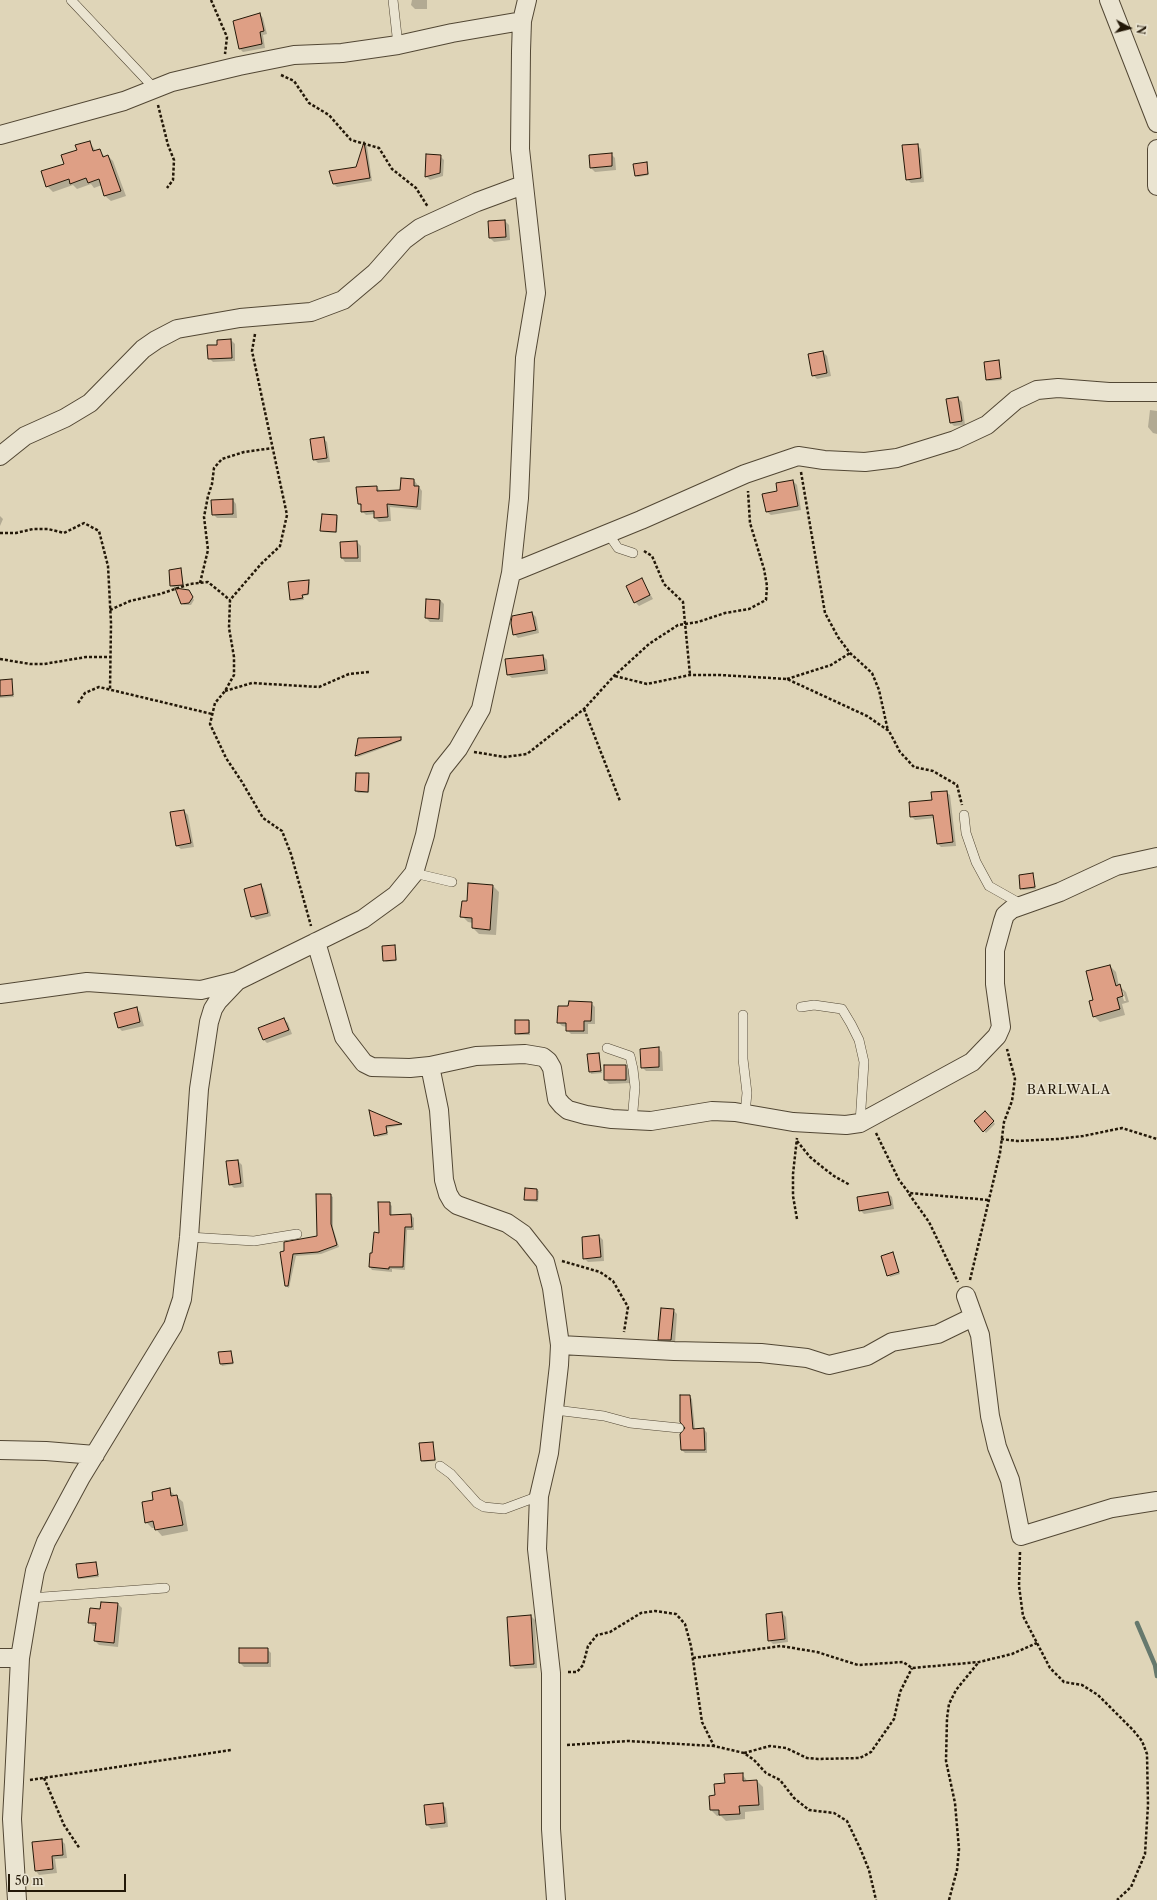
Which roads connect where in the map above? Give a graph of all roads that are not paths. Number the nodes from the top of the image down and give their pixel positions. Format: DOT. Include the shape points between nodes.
graph roads {
  1 [pos="71,0"];
  2 [pos="393,0"];
  3 [pos="526,0"];
  4 [pos="1108,0"];
  5 [pos="522,21"];
  6 [pos="398,45"];
  7 [pos="154,88"];
  8 [pos="1157,123"];
  9 [pos="0,135"];
  10 [pos="1157,149"];
  11 [pos="523,185"];
  12 [pos="1157,186"];
  13 [pos="1157,392"];
  14 [pos="0,456"];
  15 [pos="607,532"];
  16 [pos="633,553"];
  17 [pos="511,573"];
  18 [pos="964,815"];
  19 [pos="1157,857"];
  20 [pos="414,873"];
  21 [pos="452,882"];
  22 [pos="1021,904"];
  23 [pos="316,942"];
  24 [pos="237,981"];
  25 [pos="0,994"];
  26 [pos="801,1007"];
  27 [pos="743,1015"];
  28 [pos="607,1048"];
  29 [pos="430,1066"];
  30 [pos="745,1113"];
  31 [pos="864,1121"];
  32 [pos="632,1122"];
  33 [pos="297,1234"];
  34 [pos="189,1237"];
  35 [pos="966,1296"];
  36 [pos="974,1317"];
  37 [pos="560,1344"];
  38 [pos="555,1410"];
  39 [pos="678,1428"];
  40 [pos="0,1450"];
  41 [pos="96,1455"];
  42 [pos="440,1466"];
  43 [pos="539,1496"];
  44 [pos="1157,1501"];
  45 [pos="165,1588"];
  46 [pos="30,1598"];
  47 [pos="0,1658"];
  48 [pos="20,1658"];
  49 [pos="17,1900"];
  50 [pos="556,1900"];
  1 -- 7 [label="lane"];
  2 -- 6 [label="lane"];
  3 -- 5 [label="street"];
  4 -- 8 [label="street"];
  5 -- 6 [label="street"];
  5 -- 11 [label="street" via="520,149"];
  6 -- 7 [label="street" via="342,53 294,55 195,76"];
  7 -- 9 [label="street" via="124,101"];
  10 -- 12 [label="street"];
  11 -- 14 [label="street" via="420,228 404,240 375,273 343,300 311,312 210,322 178,329 156,340 90,404 25,436"];
  11 -- 17 [label="street" via="536,293 525,358 519,498"];
  13 -- 15 [label="street" via="1058,388 1037,390 1016,400 986,425 955,440 897,458 865,462 798,456 745,474 641,520"];
  15 -- 16 [label="lane" via="618,548"];
  15 -- 17 [label="street"];
  17 -- 20 [label="street" via="481,709 458,749 442,769 434,789"];
  18 -- 22 [label="lane" via="976,862 988,886"];
  19 -- 22 [label="street" via="1116,866 1060,892"];
  20 -- 21 [label="lane"];
  20 -- 23 [label="street" via="396,895 362,919"];
  22 -- 31 [label="street" via="1005,915 997,937 994,970 1001,1027 997,1036 972,1062"];
  23 -- 24 [label="street"];
  23 -- 29 [label="street" via="344,1037 364,1063 372,1067"];
  24 -- 25 [label="street" via="201,990 87,982"];
  24 -- 34 [label="street" via="218,1001 209,1022 199,1089"];
  26 -- 31 [label="lane" via="814,1005 842,1009 859,1040 864,1062"];
  27 -- 30 [label="lane" via="743,1059 747,1093"];
  28 -- 32 [label="lane" via="630,1056 635,1087"];
  29 -- 32 [label="street" via="476,1056 525,1054 543,1057 552,1068 557,1099 568,1110"];
  29 -- 37 [label="street" via="439,1110 444,1180 448,1194 457,1205 507,1223 523,1234 545,1262 552,1288"];
  30 -- 31 [label="street" via="796,1122 846,1125"];
  30 -- 32 [label="street" via="712,1111"];
  33 -- 34 [label="lane" via="254,1241"];
  34 -- 41 [label="street" via="182,1299 174,1326"];
  35 -- 36 [label="street"];
  36 -- 37 [label="street" via="938,1334 892,1342 867,1356 829,1365 807,1358 761,1353"];
  36 -- 44 [label="street" via="980,1335 990,1416 997,1447 1010,1480 1021,1536 1112,1508"];
  37 -- 38 [label="street"];
  38 -- 39 [label="lane" via="604,1416 630,1423"];
  38 -- 43 [label="street"];
  40 -- 41 [label="street"];
  41 -- 46 [label="street" via="46,1542"];
  42 -- 43 [label="lane" via="484,1507 504,1509"];
  43 -- 50 [label="street" via="537,1549 552,1673 551,1830"];
  45 -- 46 [label="lane"];
  46 -- 48 [label="street"];
  47 -- 48 [label="street"];
  48 -- 49 [label="street" via="12,1818"];
}
